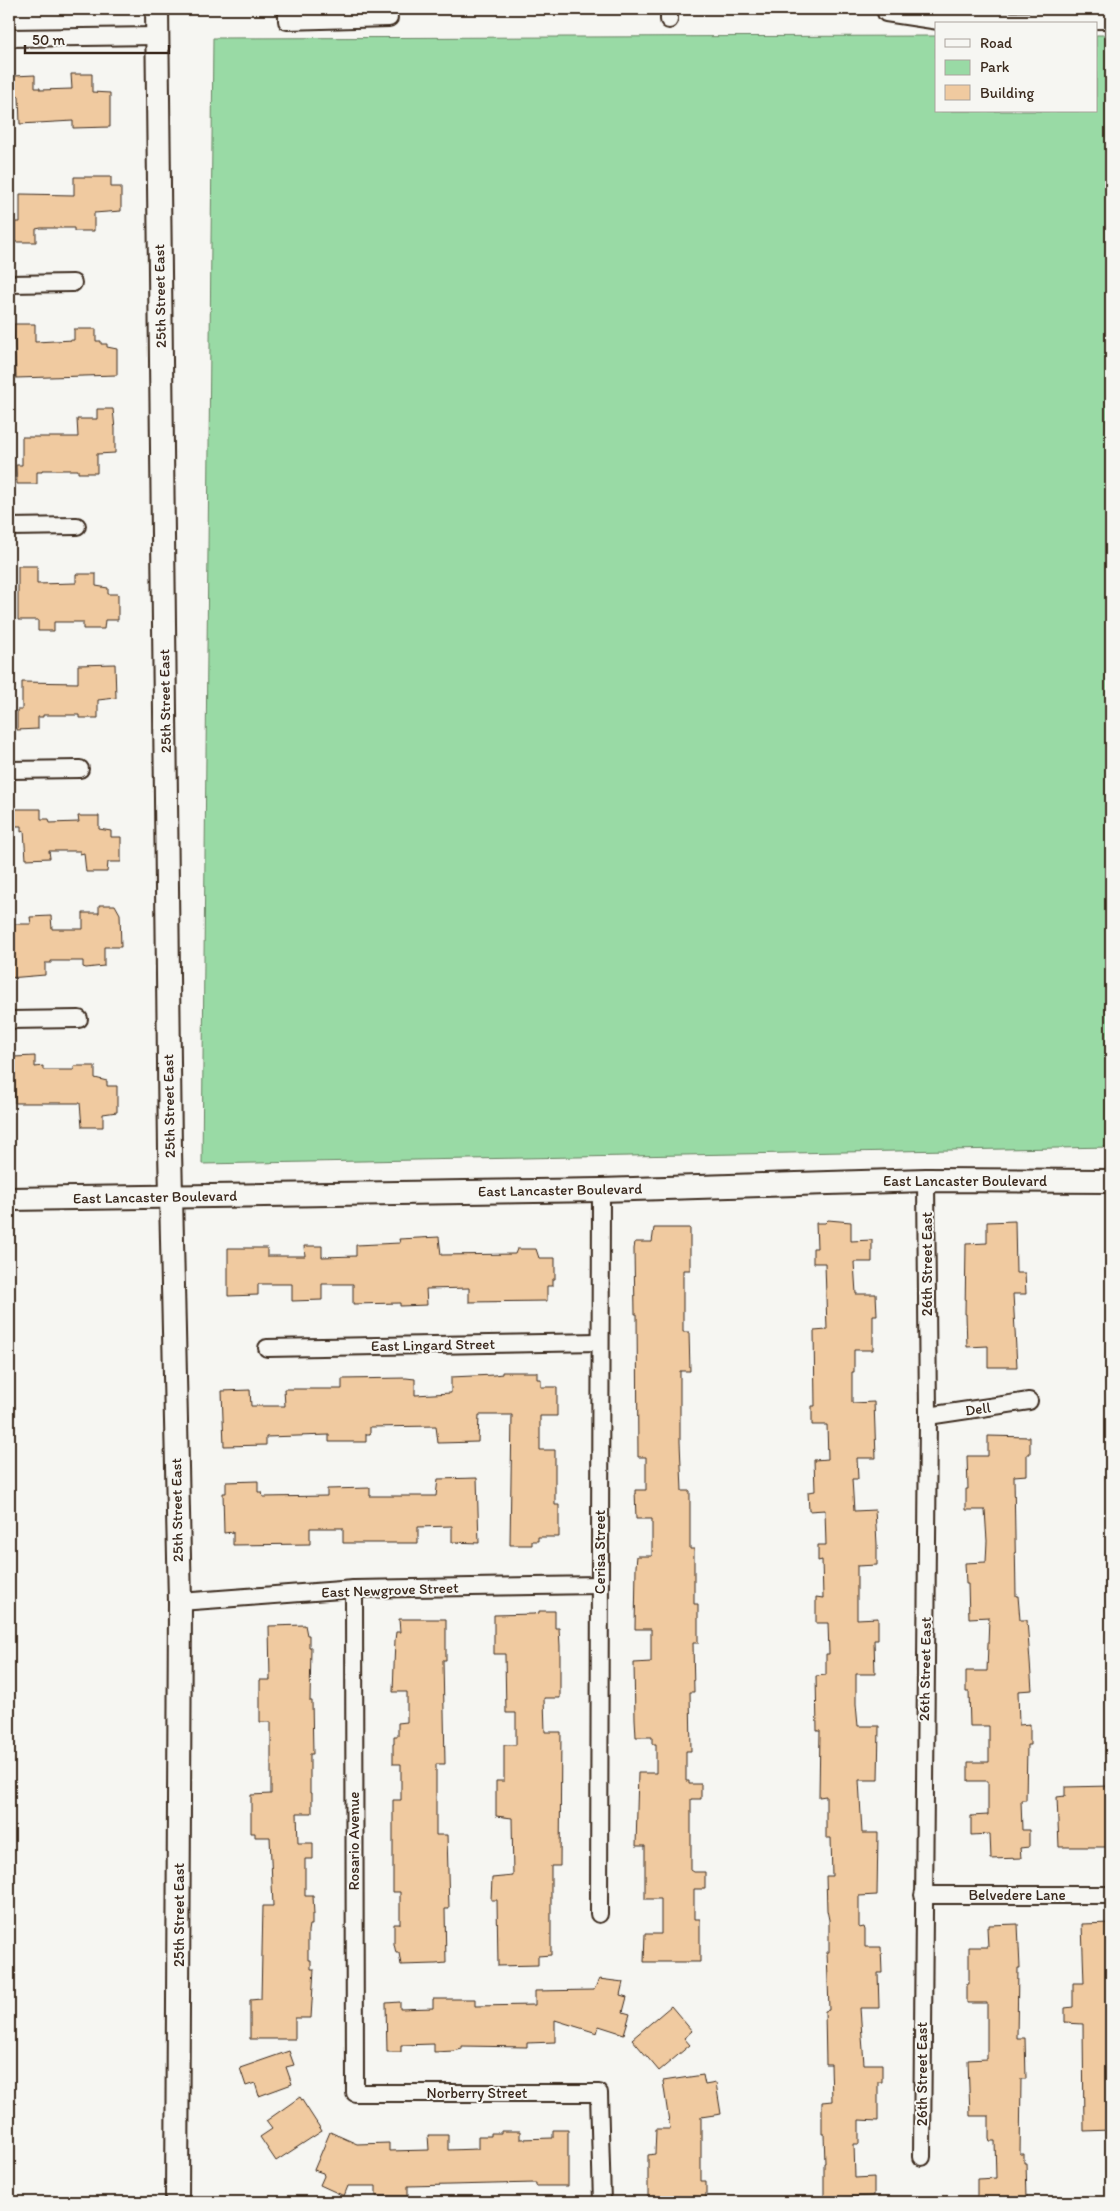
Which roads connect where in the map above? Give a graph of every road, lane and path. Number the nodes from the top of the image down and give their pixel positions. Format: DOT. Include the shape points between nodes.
graph roads {
  1 [pos="157,9"];
  2 [pos="287,9"];
  3 [pos="886,14"];
  4 [pos="389,18"];
  5 [pos="1111,20"];
  6 [pos="158,36"];
  7 [pos="9,38"];
  8 [pos="73,283"];
  9 [pos="9,284"];
  10 [pos="77,526"];
  11 [pos="9,527"];
  12 [pos="80,769"];
  13 [pos="9,770"];
  14 [pos="79,1019"];
  15 [pos="9,1020"];
  16 [pos="926,1180"];
  17 [pos="1111,1181"];
  18 [pos="601,1190"];
  19 [pos="171,1197"];
  20 [pos="9,1200"];
  21 [pos="599,1342"];
  22 [pos="267,1348"];
  23 [pos="1028,1401"];
  24 [pos="928,1416"];
  25 [pos="600,1585"];
  26 [pos="354,1590"];
  27 [pos="180,1602"];
  28 [pos="923,1895"];
  29 [pos="1111,1895"];
  30 [pos="599,1914"];
  31 [pos="354,2093"];
  32 [pos="922,2157"];
  33 [pos="178,2202"];
  34 [pos="602,2202"];
  1 -- 6 [label="street, 25th Street East"];
  2 -- 4 [label="street" via="286,21"];
  3 -- 5 [label="street" via="938,21"];
  6 -- 7 [label="street"];
  6 -- 19 [label="street, 25th Street East"];
  8 -- 9 [label="street"];
  10 -- 11 [label="street"];
  12 -- 13 [label="street"];
  14 -- 15 [label="street"];
  16 -- 17 [label="street, East Lancaster Boulevard"];
  16 -- 18 [label="street, East Lancaster Boulevard"];
  16 -- 24 [label="street, 26th Street East"];
  18 -- 19 [label="street, East Lancaster Boulevard"];
  18 -- 21 [label="street, Cerisa Street"];
  19 -- 20 [label="street, East Lancaster Boulevard"];
  19 -- 27 [label="street, 25th Street East"];
  21 -- 22 [label="street, East Lingard Street"];
  21 -- 25 [label="street, Cerisa Street"];
  23 -- 24 [label="street, Dell"];
  24 -- 28 [label="street, 26th Street East"];
  25 -- 26 [label="street, East Newgrove Street"];
  25 -- 30 [label="street, Cerisa Street"];
  26 -- 27 [label="street, East Newgrove Street"];
  26 -- 31 [label="street, Rosario Avenue"];
  27 -- 33 [label="street, 25th Street East"];
  28 -- 29 [label="street, Belvedere Lane"];
  28 -- 32 [label="street, 26th Street East"];
  31 -- 34 [label="street, Norberry Street" via="599,2093"];
}
